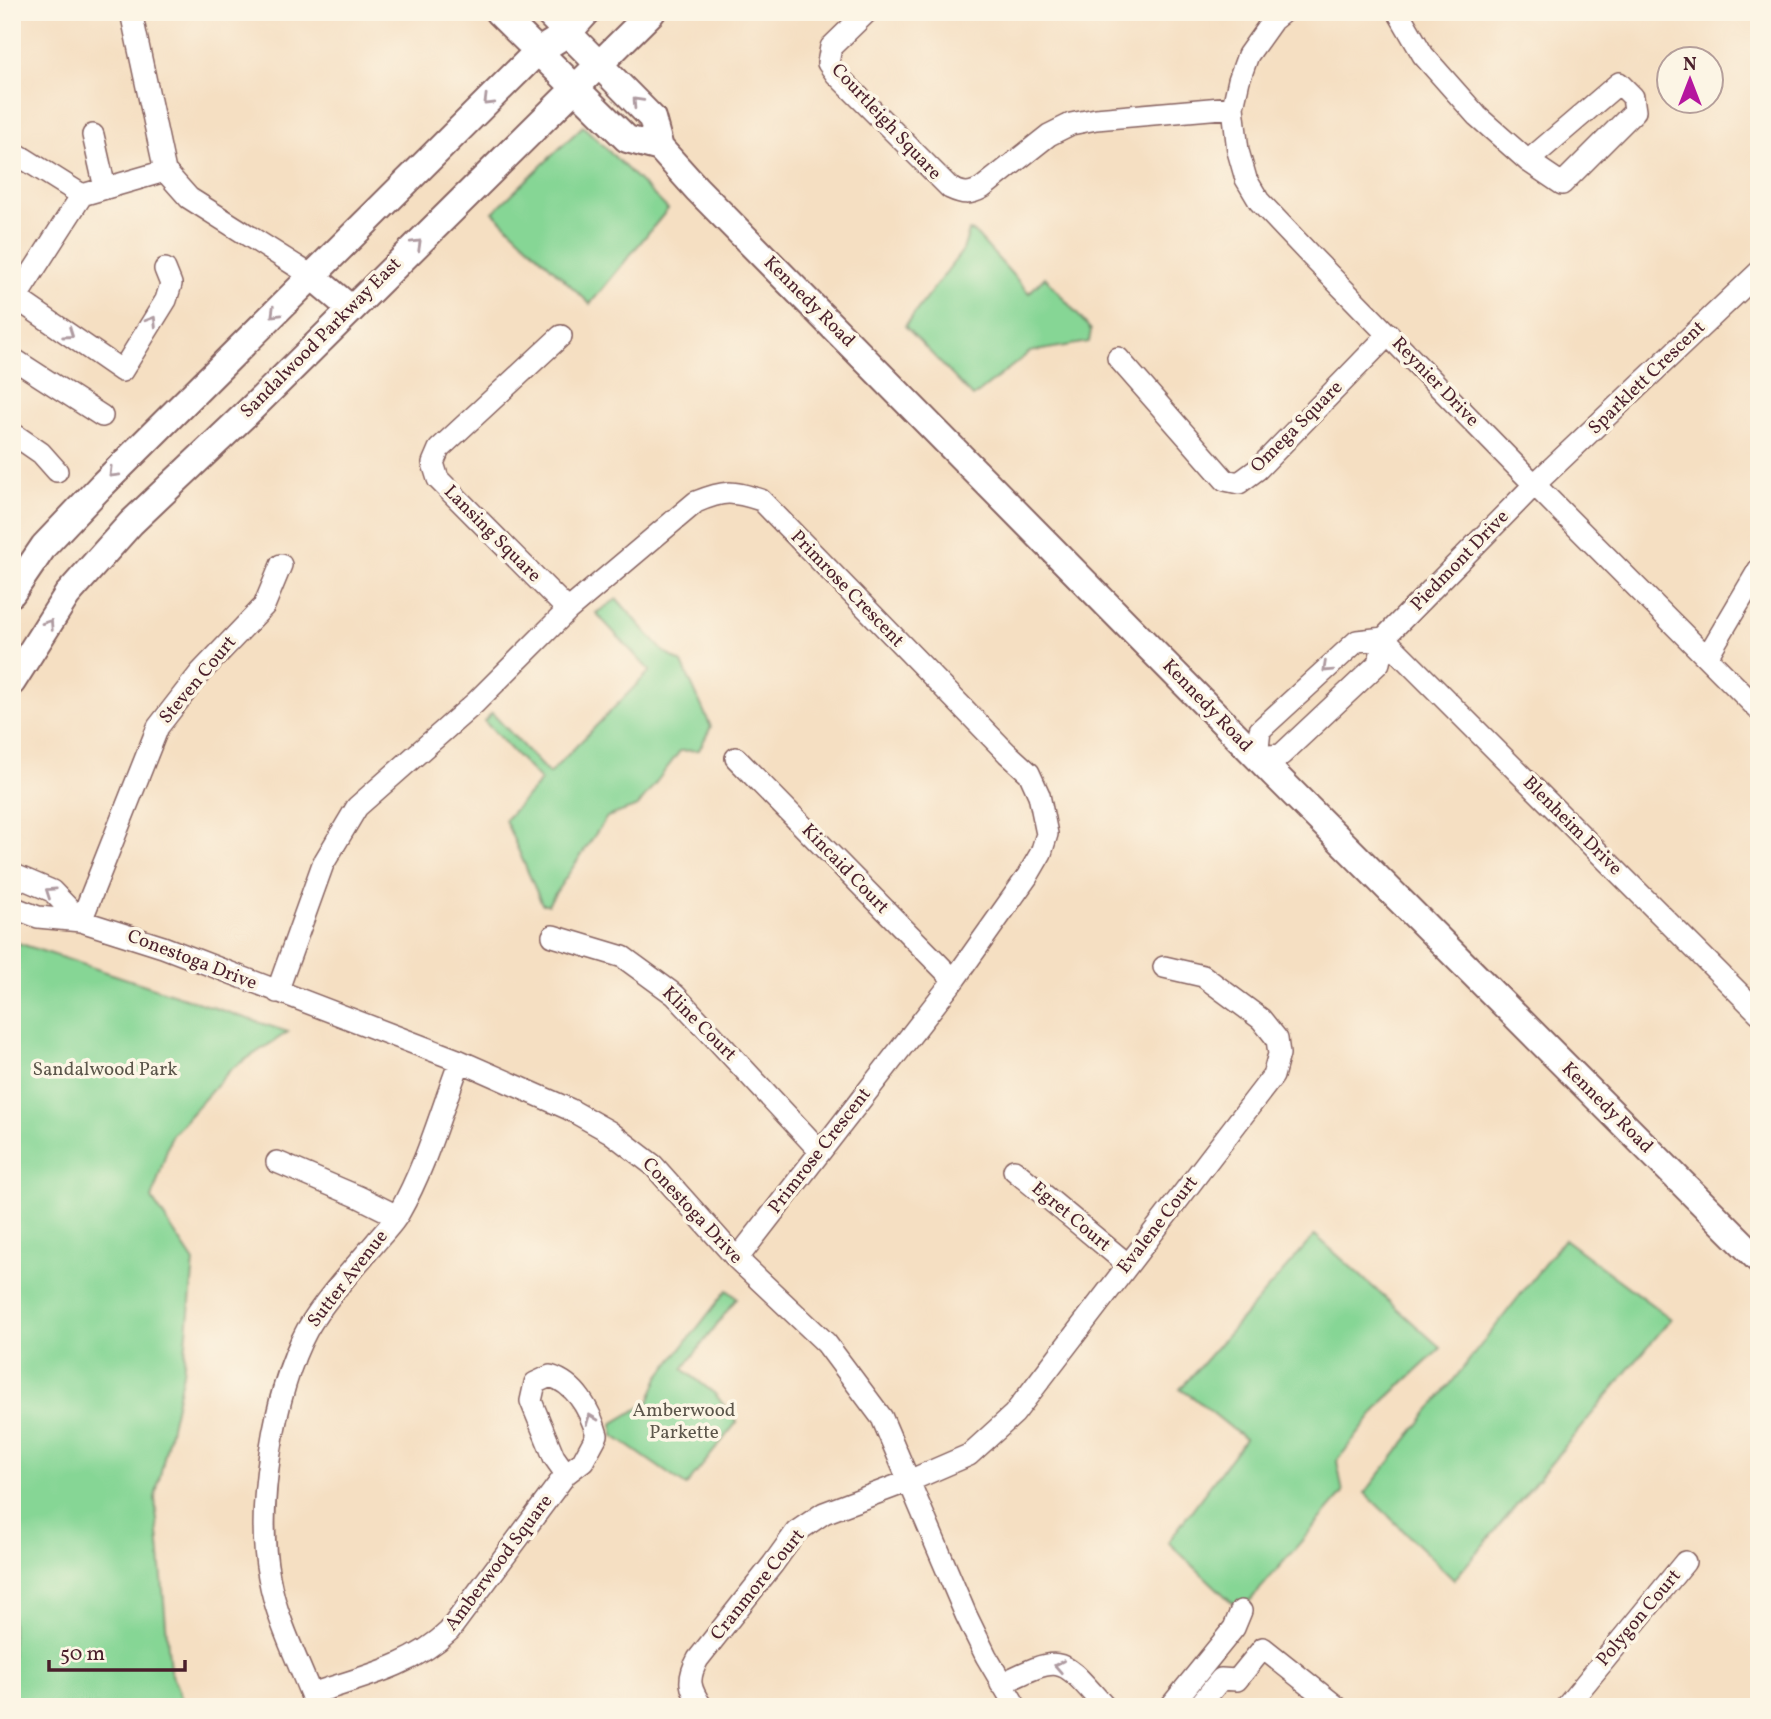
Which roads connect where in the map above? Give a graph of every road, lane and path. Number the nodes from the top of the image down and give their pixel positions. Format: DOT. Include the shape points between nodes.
graph roads {
  1 [pos="131,12"];
  2 [pos="498,12"];
  3 [pos="547,12"];
  4 [pos="587,12"];
  5 [pos="652,12"];
  6 [pos="867,12"];
  7 [pos="1283,12"];
  8 [pos="1398,12"];
  9 [pos="568,33"];
  10 [pos="537,52"];
  11 [pos="600,63"];
  12 [pos="576,88"];
  13 [pos="1233,107"];
  14 [pos="93,135"];
  15 [pos="660,148"];
  16 [pos="12,151"];
  17 [pos="1528,161"];
  18 [pos="165,171"];
  19 [pos="105,188"];
  20 [pos="82,195"];
  21 [pos="165,270"];
  22 [pos="1759,272"];
  23 [pos="312,276"];
  24 [pos="14,301"];
  25 [pos="350,308"];
  26 [pos="1389,334"];
  27 [pos="561,336"];
  28 [pos="12,358"];
  29 [pos="1118,358"];
  30 [pos="102,416"];
  31 [pos="12,433"];
  32 [pos="57,471"];
  33 [pos="1535,484"];
  34 [pos="281,565"];
  35 [pos="1759,569"];
  36 [pos="12,593"];
  37 [pos="568,610"];
  38 [pos="1384,638"];
  39 [pos="1707,657"];
  40 [pos="12,682"];
  41 [pos="1759,710"];
  42 [pos="1257,757"];
  43 [pos="736,758"];
  44 [pos="12,874"];
  45 [pos="12,907"];
  46 [pos="81,921"];
  47 [pos="553,936"];
  48 [pos="1164,967"];
  49 [pos="954,980"];
  50 [pos="277,992"];
  51 [pos="1759,1013"];
  52 [pos="460,1061"];
  53 [pos="820,1151"];
  54 [pos="277,1162"];
  55 [pos="1014,1170"];
  56 [pos="397,1216"];
  57 [pos="737,1259"];
  58 [pos="1759,1260"];
  59 [pos="1127,1264"];
  60 [pos="566,1474"];
  61 [pos="909,1481"];
  62 [pos="1685,1562"];
  63 [pos="1241,1611"];
  64 [pos="1001,1684"];
  65 [pos="314,1701"];
  66 [pos="702,1707"];
  67 [pos="1016,1707"];
  68 [pos="1105,1707"];
  69 [pos="1170,1707"];
  70 [pos="1198,1707"];
  71 [pos="1338,1707"];
  72 [pos="1566,1707"];
  1 -- 18 [label="street"];
  2 -- 10 [label="main road"];
  3 -- 9 [label="main road"];
  4 -- 9 [label="main road"];
  5 -- 11 [label="main road, Sandalwood Parkway East"];
  6 -- 13 [label="street, Courtleigh Square" via="831,47 828,63 950,188 963,194 982,188 1049,135 1071,124"];
  7 -- 13 [label="street, Reynier Drive" via="1248,55"];
  8 -- 17 [label="street" via="1423,55 1477,116"];
  9 -- 10 [label="main road"];
  9 -- 11 [label="main road"];
  10 -- 12 [label="main road"];
  10 -- 23 [label="main road, one-way"];
  11 -- 12 [label="main road, Sandalwood Parkway East"];
  15 -- 11 [label="main road, one-way" via="652,118"];
  12 -- 15 [label="main road" via="627,139"];
  25 -- 12 [label="main road, Sandalwood Parkway East, one-way"];
  13 -- 26 [label="street, Reynier Drive" via="1238,151 1259,201"];
  14 -- 19 [label="street"];
  15 -- 42 [label="main road, Kennedy Road"];
  16 -- 20 [label="street"];
  17 -- 17 [label="street" via="1562,184 1635,111 1633,97 1619,83"];
  18 -- 19 [label="street"];
  18 -- 23 [label="street" via="190,198"];
  19 -- 20 [label="street"];
  20 -- 24 [label="street"];
  24 -- 21 [label="street, one-way" via="121,370 166,300 171,284"];
  22 -- 33 [label="street, Sparklett Crescent"];
  23 -- 25 [label="main road"];
  23 -- 36 [label="main road, one-way" via="100,486 44,547"];
  40 -- 25 [label="main road, Sandalwood Parkway East, one-way" via="67,596 131,523"];
  26 -- 29 [label="street, Omega Square" via="1258,470 1238,483 1225,480"];
  26 -- 33 [label="street, Reynier Drive"];
  27 -- 37 [label="street, Lansing Square" via="439,449 433,463 438,480"];
  28 -- 30 [label="street"];
  31 -- 32 [label="street"];
  33 -- 38 [label="street, Piedmont Drive"];
  33 -- 39 [label="street, Reynier Drive"];
  34 -- 46 [label="street, Steven Court" via="264,606 200,673 158,727"];
  35 -- 39 [label="street"];
  37 -- 49 [label="street, Primrose Crescent" via="696,502 734,492 761,500 1029,773 1040,795 1047,834 1041,853"];
  37 -- 50 [label="street, Primrose Crescent" via="475,703 357,807 323,864"];
  38 -- 42 [label="street, Piedmont Drive" via="1378,663 1291,746 1281,755"];
  38 -- 42 [label="street, one-way" via="1357,641 1260,730"];
  38 -- 51 [label="street, Blenheim Drive"];
  39 -- 41 [label="street, Reynier Drive"];
  42 -- 58 [label="main road, Kennedy Road"];
  43 -- 49 [label="street, Kincaid Court"];
  46 -- 44 [label="street, Conestoga Drive, one-way" via="52,891"];
  45 -- 46 [label="street, Conestoga Drive" via="38,917"];
  46 -- 50 [label="street, Conestoga Drive"];
  47 -- 53 [label="street, Kline Court" via="623,957 674,995"];
  48 -- 59 [label="street, Evalene Court" via="1203,976 1261,1019 1277,1039 1279,1054 1273,1076"];
  49 -- 53 [label="street, Primrose Crescent"];
  50 -- 52 [label="street, Conestoga Drive"];
  52 -- 56 [label="street, Sutter Avenue"];
  52 -- 57 [label="street, Conestoga Drive" via="610,1132 653,1165"];
  53 -- 57 [label="street, Primrose Crescent"];
  54 -- 56 [label="street"];
  55 -- 59 [label="street, Egret Court"];
  56 -- 65 [label="street, Sutter Avenue" via="308,1329 288,1374 268,1461 264,1532 269,1579"];
  57 -- 61 [label="street, Conestoga Drive" via="826,1343 853,1376 883,1418"];
  59 -- 61 [label="street, Evalene Court" via="1014,1414 970,1455"];
  60 -- 65 [label="street, Amberwood Square" via="435,1644 410,1660"];
  61 -- 64 [label="street, Conestoga Drive"];
  61 -- 66 [label="street, Cranmore Court" via="824,1513 796,1532 698,1659 690,1675"];
  62 -- 72 [label="street, Polygon Court"];
  63 -- 69 [label="street" via="1234,1628"];
  64 -- 67 [label="street, Conestoga Drive"];
  68 -- 64 [label="street, one-way" via="1070,1668 1060,1664 1039,1666"];
  70 -- 71 [label="street" via="1221,1679 1237,1680 1263,1648"];
}
